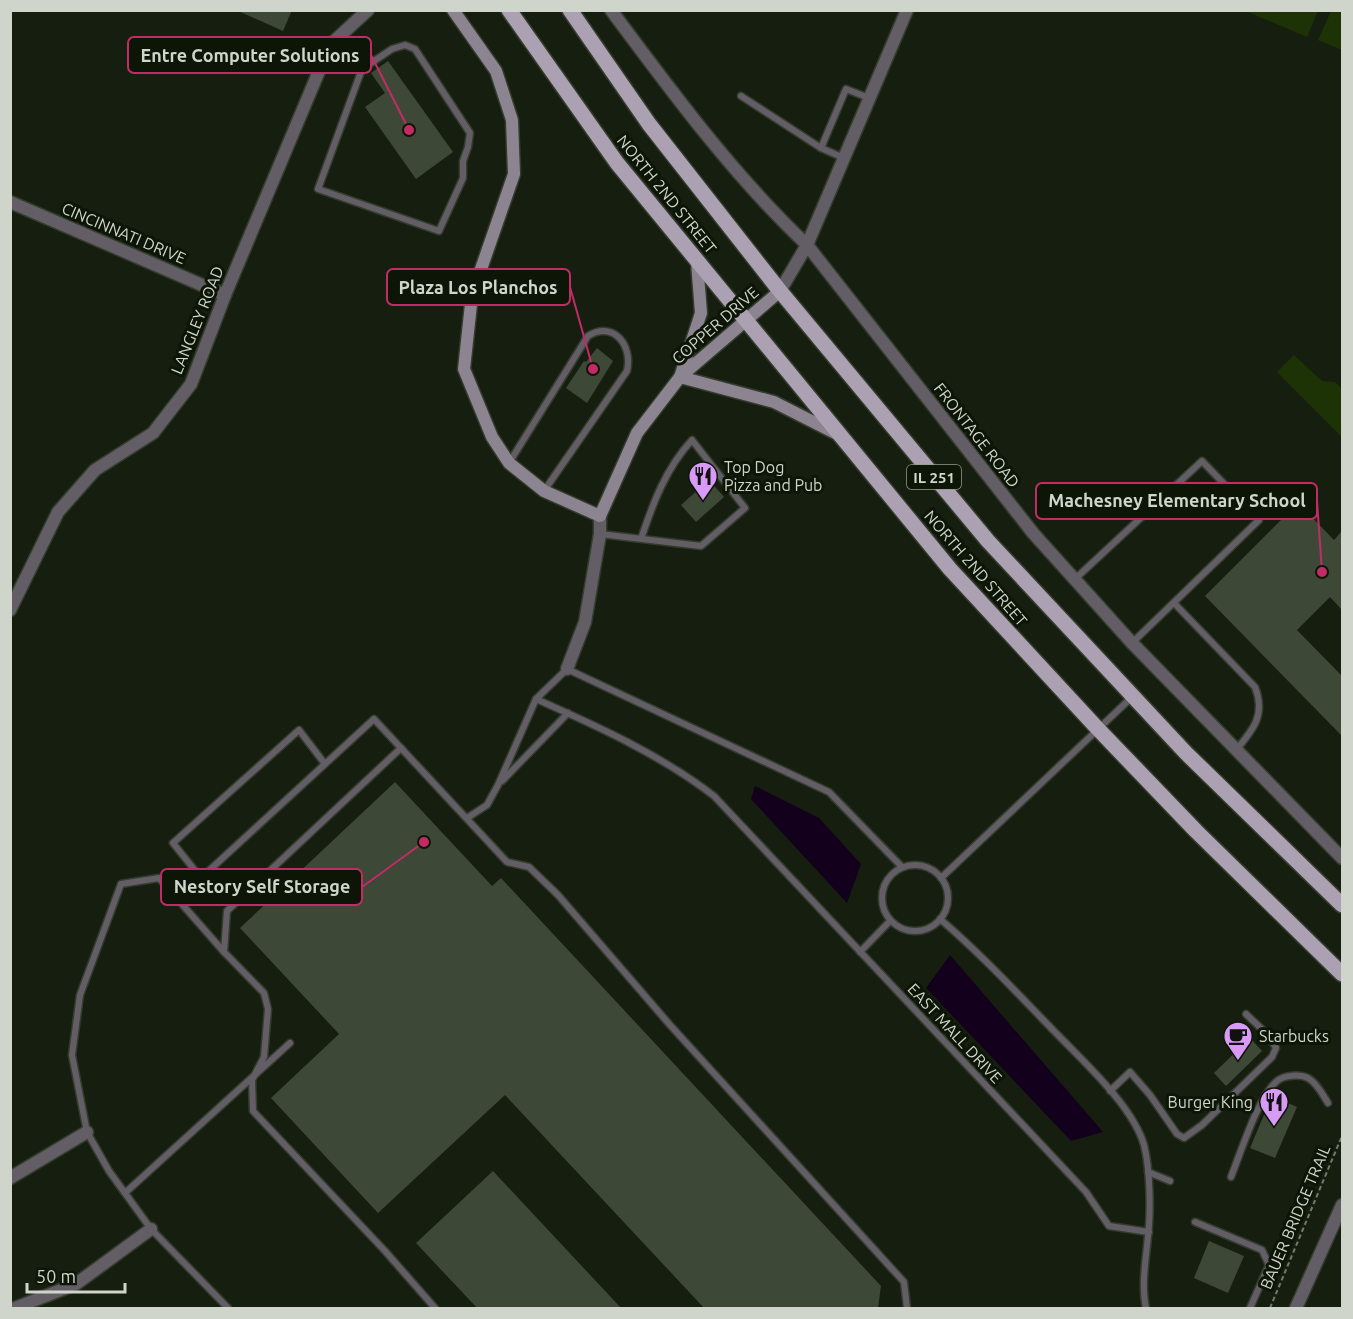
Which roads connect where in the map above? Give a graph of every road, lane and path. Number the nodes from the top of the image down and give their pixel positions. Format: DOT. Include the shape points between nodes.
graph roads {
  1 [pos="368,10"];
  2 [pos="453,10"];
  3 [pos="509,10"];
  4 [pos="570,10"];
  5 [pos="907,10"];
  6 [pos="613,12"];
  7 [pos="741,96"];
  8 [pos="870,99"];
  9 [pos="348,106"];
  10 [pos="821,148"];
  11 [pos="844,158"];
  12 [pos="10,202"];
  13 [pos="807,245"];
  14 [pos="697,262"];
  15 [pos="780,291"];
  16 [pos="225,295"];
  17 [pos="745,319"];
  18 [pos="680,377"];
  19 [pos="840,435"];
  20 [pos="509,463"];
  21 [pos="544,491"];
  22 [pos="600,516"];
  23 [pos="600,534"];
  24 [pos="641,539"];
  25 [pos="1075,579"];
  26 [pos="1174,603"];
  27 [pos="10,609"];
  28 [pos="1132,643"];
  29 [pos="567,669"];
  30 [pos="1133,696"];
  31 [pos="536,699"];
  32 [pos="568,713"];
  33 [pos="1098,729"];
  34 [pos="401,748"];
  35 [pos="1235,751"];
  36 [pos="325,764"];
  37 [pos="498,785"];
  38 [pos="467,818"];
  39 [pos="1342,858"];
  40 [pos="902,867"];
  41 [pos="941,878"];
  42 [pos="1342,905"];
  43 [pos="940,919"];
  44 [pos="890,921"];
  45 [pos="860,951"];
  46 [pos="224,952"];
  47 [pos="1342,974"];
  48 [pos="1246,1014"];
  49 [pos="290,1043"];
  50 [pos="252,1080"];
  51 [pos="1110,1091"];
  52 [pos="1328,1103"];
  53 [pos="87,1132"];
  54 [pos="1342,1136"];
  55 [pos="1148,1172"];
  56 [pos="1231,1177"];
  57 [pos="10,1178"];
  58 [pos="1170,1181"];
  59 [pos="125,1192"];
  60 [pos="1342,1205"];
  61 [pos="1195,1222"];
  62 [pos="151,1228"];
  63 [pos="1149,1232"];
  64 [pos="15,1308"];
  65 [pos="228,1308"];
  66 [pos="435,1308"];
  67 [pos="907,1308"];
  68 [pos="1146,1308"];
  69 [pos="1250,1308"];
  70 [pos="1270,1308"];
  71 [pos="1296,1308"];
  1 -- 16 [label="street, LANGLEY ROAD" via="330,45"];
  2 -- 20 [label="street" via="496,71 512,120 514,174 472,295 464,369 492,437"];
  3 -- 14 [label="main road, NORTH 2ND STREET / IL 251" via="617,163"];
  4 -- 15 [label="main road, NORTH 2ND STREET / IL 251" via="649,124"];
  5 -- 8 [label="street, COPPER DRIVE"];
  6 -- 13 [label="street, FRONTAGE ROAD" via="711,143"];
  7 -- 10 [label="lane"];
  8 -- 10 [label="lane" via="846,89"];
  8 -- 11 [label="street, COPPER DRIVE"];
  9 -- 9 [label="lane" via="318,189 439,231 463,178 470,133 415,49 405,45 392,49 362,69"];
  10 -- 11 [label="lane"];
  11 -- 13 [label="street, COPPER DRIVE"];
  12 -- 16 [label="street, CINCINNATI DRIVE"];
  13 -- 15 [label="street, COPPER DRIVE"];
  13 -- 25 [label="street, FRONTAGE ROAD" via="1002,495"];
  14 -- 17 [label="main road, NORTH 2ND STREET / IL 251"];
  14 -- 18 [label="street" via="701,314"];
  15 -- 17 [label="street, COPPER DRIVE"];
  15 -- 30 [label="main road, NORTH 2ND STREET / IL 251" via="988,541"];
  16 -- 27 [label="street, LANGLEY ROAD" via="191,384 153,433 95,470 58,512"];
  17 -- 18 [label="street, COPPER DRIVE"];
  17 -- 19 [label="main road, NORTH 2ND STREET / IL 251"];
  18 -- 19 [label="street" via="774,402"];
  18 -- 22 [label="street, COPPER DRIVE" via="637,433"];
  19 -- 33 [label="main road, NORTH 2ND STREET / IL 251" via="950,570"];
  20 -- 21 [label="street"];
  20 -- 21 [label="lane" via="588,336 597,330 610,332 621,340 630,360 627,371"];
  21 -- 22 [label="street"];
  22 -- 23 [label="street, COPPER DRIVE"];
  23 -- 24 [label="lane"];
  23 -- 29 [label="street, COPPER DRIVE" via="585,622"];
  24 -- 24 [label="lane" via="701,546 745,508 692,440 666,476"];
  25 -- 26 [label="lane" via="1202,461 1259,520"];
  25 -- 28 [label="street, FRONTAGE ROAD"];
  26 -- 28 [label="lane"];
  26 -- 35 [label="lane" via="1255,687 1259,712 1253,730"];
  28 -- 35 [label="street, FRONTAGE ROAD"];
  29 -- 31 [label="lane"];
  29 -- 40 [label="lane" via="829,792"];
  30 -- 33 [label="lane"];
  30 -- 42 [label="main road, NORTH 2ND STREET / IL 251"];
  31 -- 32 [label="lane, EAST MALL DRIVE"];
  31 -- 37 [label="lane"];
  32 -- 37 [label="lane"];
  32 -- 45 [label="lane, EAST MALL DRIVE" via="686,774 714,796"];
  33 -- 41 [label="lane"];
  33 -- 47 [label="main road, NORTH 2ND STREET / IL 251"];
  34 -- 36 [label="lane" via="374,719"];
  34 -- 38 [label="lane"];
  34 -- 46 [label="lane" via="227,911"];
  35 -- 39 [label="street, FRONTAGE ROAD"];
  36 -- 36 [label="lane" via="201,878 173,843 299,730"];
  37 -- 38 [label="lane" via="487,805"];
  38 -- 67 [label="lane" via="507,862 529,867 558,895 670,1025 904,1282"];
  40 -- 41 [label="lane" via="923,866"];
  40 -- 44 [label="lane" via="886,881 882,891"];
  41 -- 43 [label="lane" via="948,899"];
  43 -- 44 [label="lane" via="921,931 900,928"];
  43 -- 51 [label="lane" via="976,951"];
  44 -- 45 [label="lane"];
  45 -- 63 [label="lane, EAST MALL DRIVE" via="1086,1192 1109,1226"];
  46 -- 50 [label="lane" via="264,993 268,1009 264,1057"];
  46 -- 53 [label="lane" via="159,878 121,884 80,995 72,1055"];
  48 -- 51 [label="lane" via="1276,1048 1272,1057 1184,1138 1176,1134 1130,1072"];
  49 -- 50 [label="lane"];
  50 -- 59 [label="lane"];
  50 -- 66 [label="lane" via="253,1111"];
  51 -- 55 [label="lane" via="1131,1118 1144,1144"];
  52 -- 56 [label="lane" via="1308,1078 1293,1075 1279,1079 1266,1094"];
  53 -- 57 [label="street"];
  53 -- 59 [label="lane"];
  54 -- 70 [label="path, BAUER BRIDGE TRAIL"];
  55 -- 58 [label="lane"];
  55 -- 63 [label="lane"];
  59 -- 62 [label="lane"];
  60 -- 71 [label="street"];
  61 -- 69 [label="lane" via="1262,1250 1269,1265"];
  62 -- 64 [label="street" via="76,1284"];
  62 -- 65 [label="lane"];
  63 -- 68 [label="lane"];
}
